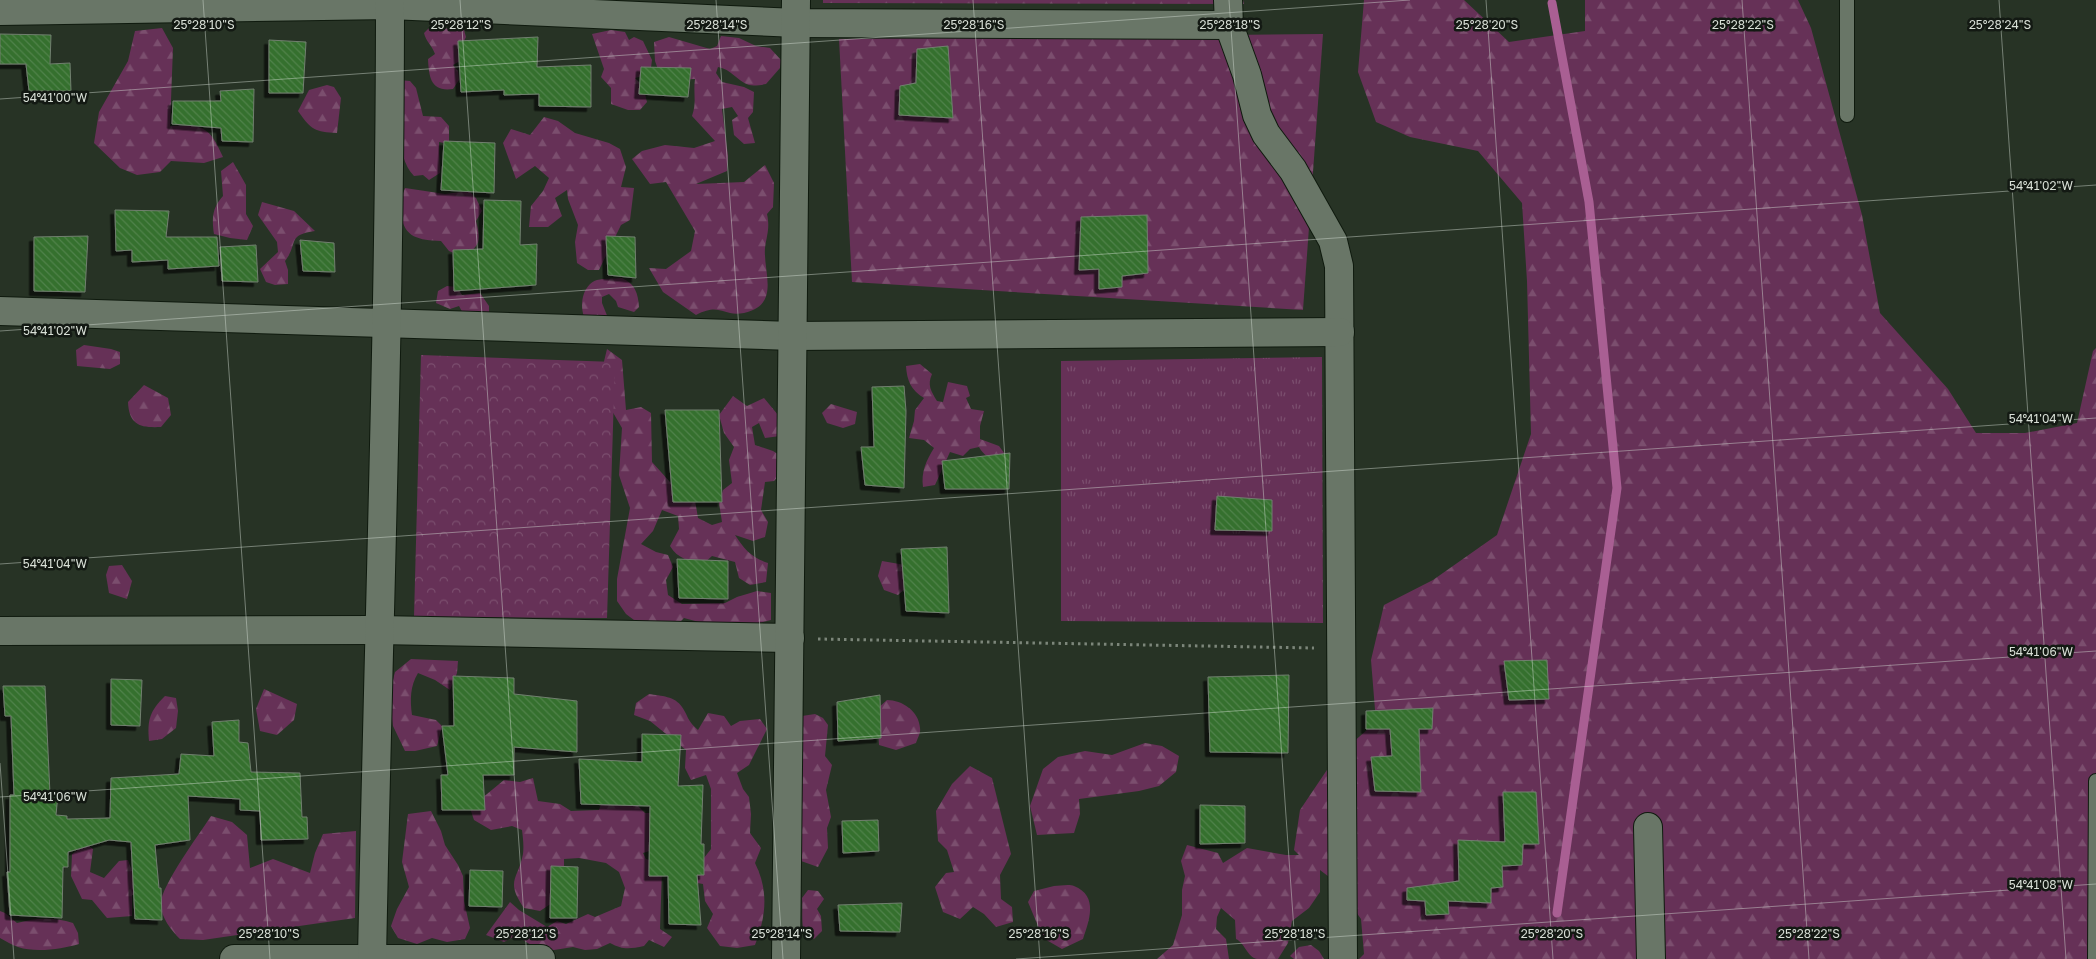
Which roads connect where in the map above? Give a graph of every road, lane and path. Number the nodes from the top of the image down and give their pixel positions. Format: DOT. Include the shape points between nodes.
graph roads {
  1 [pos="1847,0"];
  2 [pos="390,3"];
  3 [pos="0,11"];
  4 [pos="797,11"];
  5 [pos="1228,12"];
  6 [pos="1846,115"];
  7 [pos="0,310"];
  8 [pos="388,323"];
  9 [pos="1340,332"];
  10 [pos="793,336"];
  11 [pos="0,630"];
  12 [pos="378,630"];
  13 [pos="790,638"];
  14 [pos="1342,649"];
  15 [pos="2096,781"];
  16 [pos="1648,827"];
  17 [pos="234,959"];
  18 [pos="372,959"];
  19 [pos="541,959"];
  20 [pos="786,959"];
  21 [pos="1343,959"];
  22 [pos="1650,959"];
  23 [pos="2095,959"];
  1 -- 6 [label="lane"];
  2 -- 3 [label="street"];
  2 -- 4 [label="street"];
  2 -- 8 [label="street"];
  4 -- 5 [label="street"];
  4 -- 10 [label="street"];
  5 -- 9 [label="street" via="1260,121 1293,170 1333,241 1339,266"];
  7 -- 8 [label="street"];
  8 -- 10 [label="street"];
  8 -- 12 [label="street"];
  9 -- 10 [label="street"];
  9 -- 14 [label="street"];
  10 -- 13 [label="street"];
  11 -- 12 [label="street"];
  12 -- 13 [label="street"];
  12 -- 18 [label="street"];
  13 -- 14 [label="path"];
  13 -- 20 [label="street"];
  14 -- 21 [label="street"];
  15 -- 23 [label="lane"];
  16 -- 22 [label="street"];
  17 -- 18 [label="street"];
  18 -- 19 [label="street"];
}
